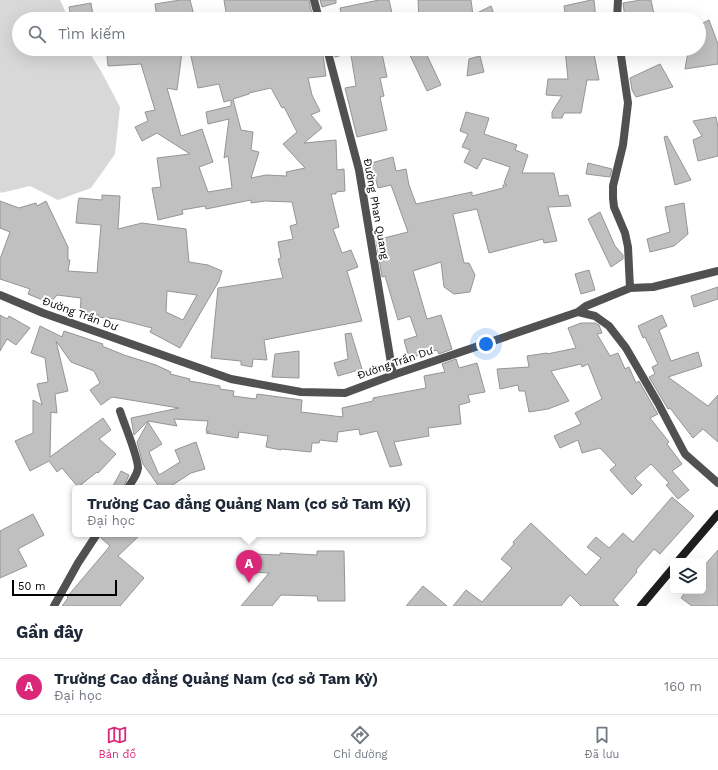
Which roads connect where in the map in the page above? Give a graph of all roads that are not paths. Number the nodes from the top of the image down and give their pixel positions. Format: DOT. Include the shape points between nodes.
graph roads {
  1 [pos="314,0"];
  2 [pos="618,0"];
  3 [pos="317,12"];
  4 [pos="617,12"];
  5 [pos="329,56"];
  6 [pos="621,56"];
  7 [pos="718,271"];
  8 [pos="630,288"];
  9 [pos="0,294"];
  10 [pos="578,312"];
  11 [pos="393,375"];
  12 [pos="120,410"];
  13 [pos="718,483"];
  14 [pos="130,485"];
  15 [pos="718,514"];
  16 [pos="95,537"];
  17 [pos="681,558"];
  18 [pos="670,572"];
  19 [pos="54,606"];
  20 [pos="641,606"];
  1 -- 3 [label="street"];
  2 -- 4 [label="street"];
  5 -- 11 [label="street, Đường Phan Quang" via="359,170"];
  6 -- 8 [label="street" via="628,103 613,198 628,247"];
  7 -- 8 [label="street, Đường Trần Dư" via="653,287"];
  8 -- 10 [label="street, Đường Trần Dư" via="586,306"];
  9 -- 11 [label="street, Đường Trần Dư" via="43,313 231,379 301,392 345,392"];
  10 -- 11 [label="street, Đường Trần Dư"];
  10 -- 13 [label="street" via="595,316 609,326 626,348 685,454"];
  12 -- 14 [label="street" via="137,459 138,468"];
  15 -- 17 [label="street"];
  16 -- 19 [label="street"];
  18 -- 20 [label="street"];
}
